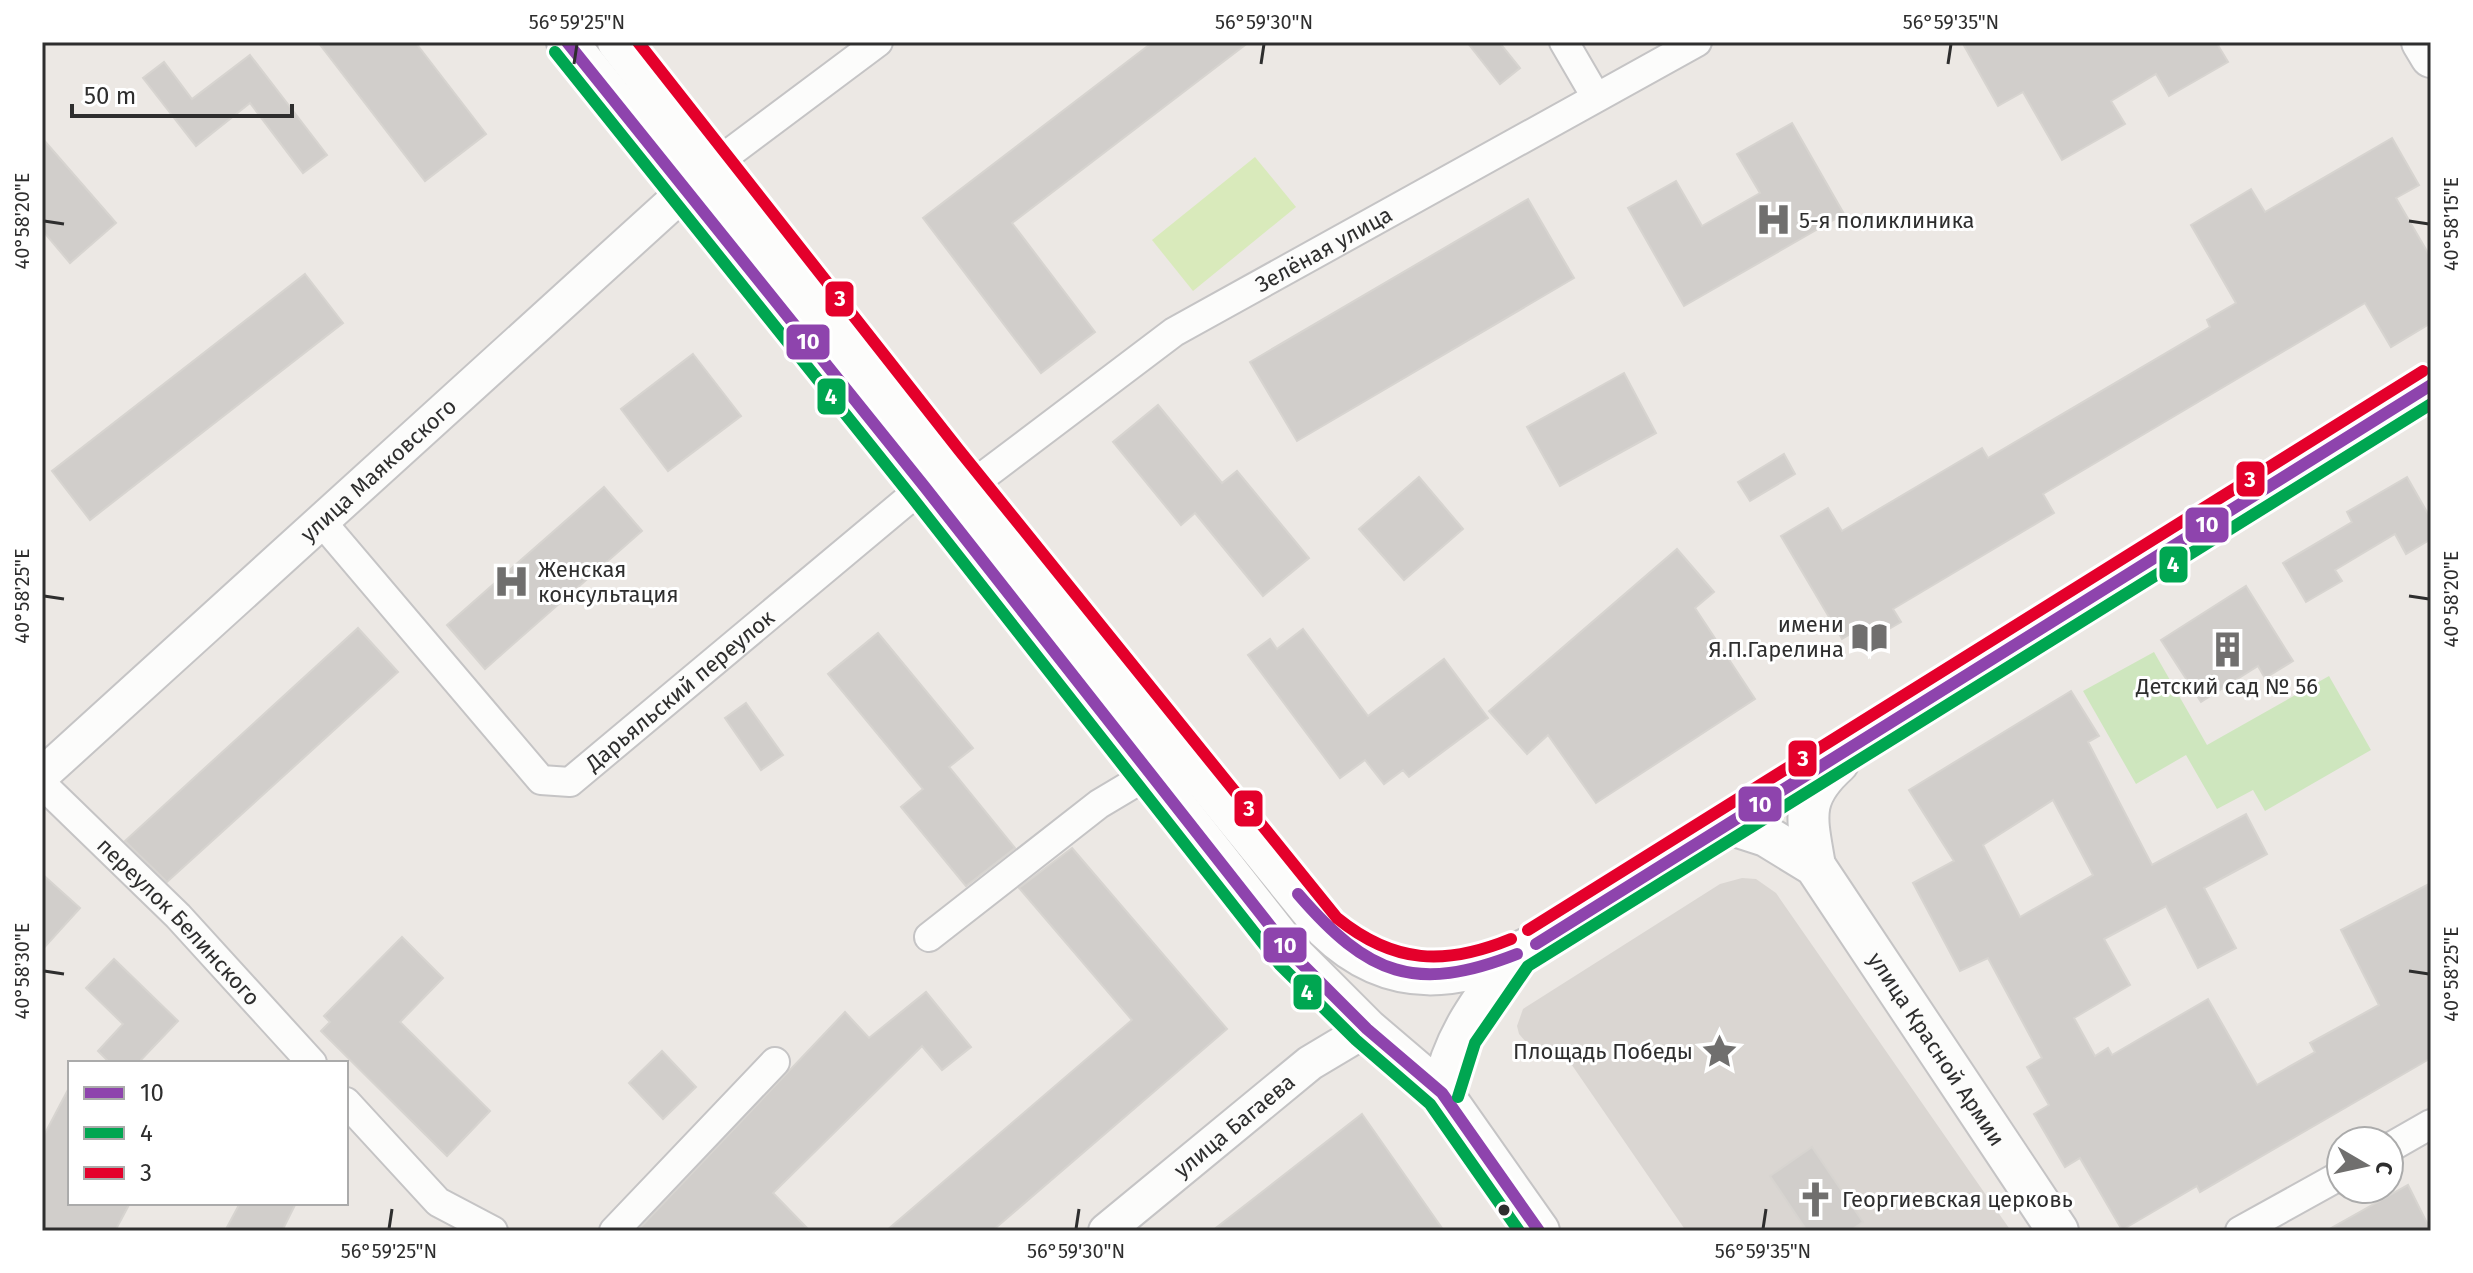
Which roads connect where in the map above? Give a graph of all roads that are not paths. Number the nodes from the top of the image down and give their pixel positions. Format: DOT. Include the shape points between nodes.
graph roads {
  1 [pos="567,42"];
  2 [pos="618,42"];
  3 [pos="878,42"];
  4 [pos="1564,42"];
  5 [pos="1697,42"];
  6 [pos="2422,42"];
  7 [pos="2431,57"];
  8 [pos="1596,97"];
  9 [pos="715,164"];
  10 [pos="685,191"];
  11 [pos="2431,385"];
  12 [pos="924,486"];
  13 [pos="969,487"];
  14 [pos="321,521"];
  15 [pos="1868,737"];
  16 [pos="1151,773"];
  17 [pos="42,775"];
  18 [pos="42,784"];
  19 [pos="1729,824"];
  20 [pos="1815,866"];
  21 [pos="929,937"];
  22 [pos="1517,954"];
  23 [pos="1367,1029"];
  24 [pos="310,1061"];
  25 [pos="775,1062"];
  26 [pos="1442,1093"];
  27 [pos="348,1104"];
  28 [pos="2431,1124"];
  29 [pos="2405,1139"];
  30 [pos="2325,1184"];
  31 [pos="493,1231"];
  32 [pos="614,1231"];
  33 [pos="1106,1231"];
  34 [pos="1539,1231"];
  35 [pos="2058,1231"];
  36 [pos="2240,1231"];
  1 -- 10 [label="main road"];
  2 -- 9 [label="main road"];
  3 -- 9 [label="street"];
  4 -- 8 [label="street"];
  5 -- 8 [label="street, Зелёная улица"];
  6 -- 7 [label="main road"];
  8 -- 13 [label="street, Зелёная улица" via="1174,332"];
  9 -- 10 [label="street, улица Маяковского"];
  9 -- 13 [label="main road"];
  10 -- 12 [label="main road"];
  10 -- 14 [label="street, улица Маяковского"];
  11 -- 15 [label="main road"];
  12 -- 14 [label="street, Дарьяльский переулок" via="570,782 541,780"];
  12 -- 16 [label="main road"];
  13 -- 22 [label="main road" via="1334,937 1376,965 1425,974 1473,971"];
  14 -- 17 [label="street, улица Маяковского"];
  15 -- 19 [label="main road"];
  15 -- 20 [label="main road, улица Красной Армии" via="1816,783 1807,818"];
  16 -- 21 [label="street" via="1099,804"];
  16 -- 23 [label="main road" via="1293,955"];
  18 -- 24 [label="street, переулок Белинского" via="178,916"];
  19 -- 20 [label="main road, улица Красной Армии" via="1766,836"];
  19 -- 22 [label="main road"];
  20 -- 35 [label="main road, улица Красной Армии"];
  22 -- 26 [label="main road" via="1464,1025"];
  23 -- 26 [label="main road"];
  23 -- 33 [label="street, улица Багаева" via="1310,1063"];
  25 -- 32 [label="street"];
  26 -- 34 [label="main road"];
  27 -- 31 [label="street" via="438,1202"];
  28 -- 29 [label="street"];
  30 -- 36 [label="street"];
}
